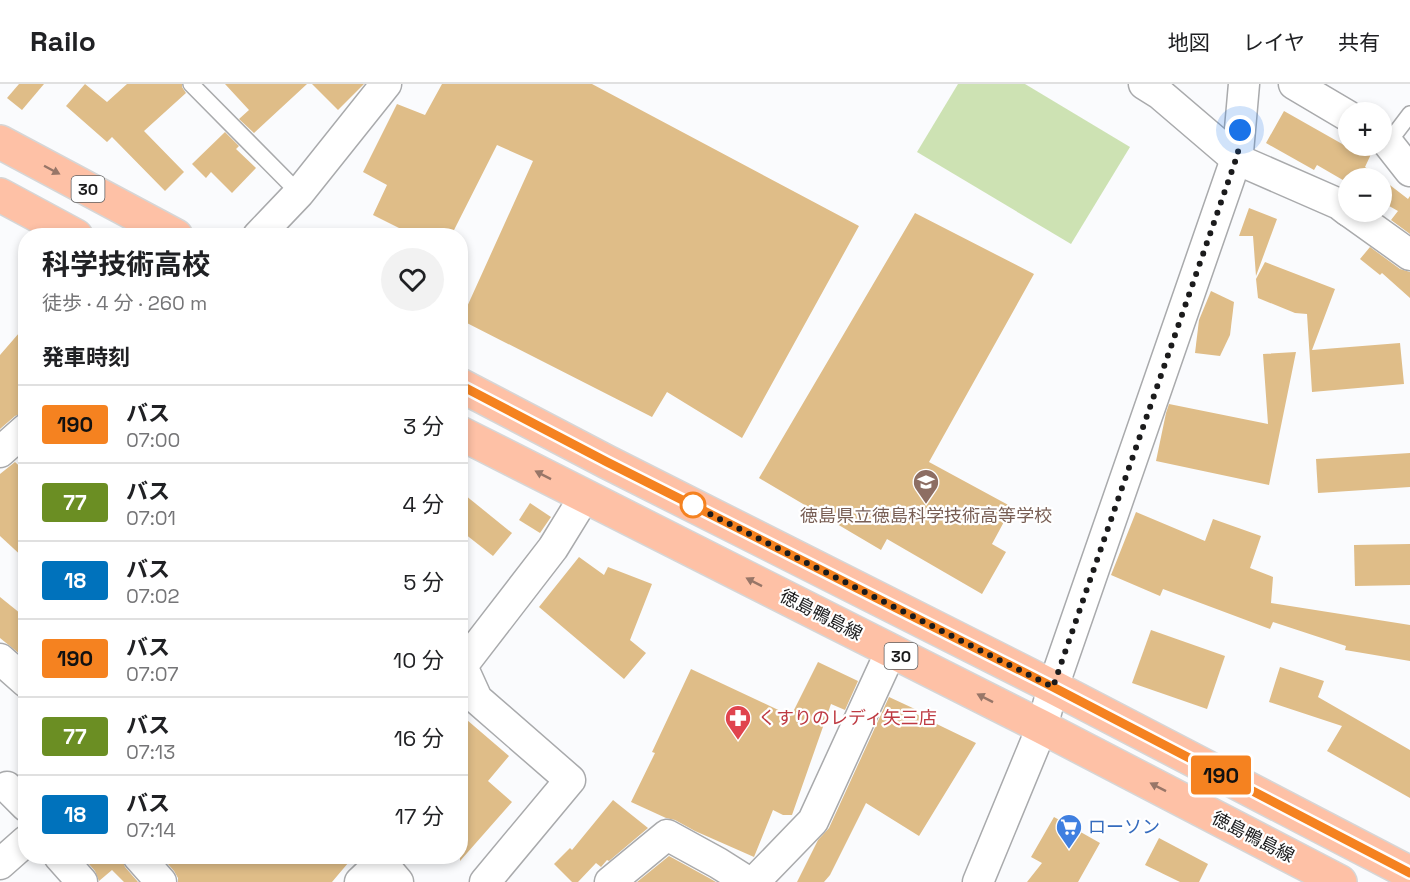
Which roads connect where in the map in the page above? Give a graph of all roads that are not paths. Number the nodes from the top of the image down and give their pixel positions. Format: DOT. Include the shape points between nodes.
graph roads {
  1 [pos="191,84"];
  2 [pos="386,84"];
  3 [pos="1144,84"];
  4 [pos="1244,84"];
  5 [pos="1294,84"];
  6 [pos="1338,110"];
  7 [pos="1410,114"];
  8 [pos="1392,133"];
  9 [pos="0,142"];
  10 [pos="1392,149"];
  11 [pos="1236,159"];
  12 [pos="1410,171"];
  13 [pos="299,193"];
  14 [pos="0,195"];
  15 [pos="1338,204"];
  16 [pos="1364,222"];
  17 [pos="61,228"];
  18 [pos="161,228"];
  19 [pos="266,228"];
  20 [pos="1410,255"];
  21 [pos="468,389"];
  22 [pos="18,436"];
  23 [pos="468,437"];
  24 [pos="0,452"];
  25 [pos="585,496"];
  26 [pos="891,651"];
  27 [pos="468,658"];
  28 [pos="0,659"];
  29 [pos="18,675"];
  30 [pos="468,679"];
  31 [pos="1053,687"];
  32 [pos="1042,727"];
  33 [pos="18,848"];
  34 [pos="0,864"];
  35 [pos="66,864"];
  36 [pos="145,864"];
  37 [pos="379,864"];
  38 [pos="383,864"];
  39 [pos="1410,873"];
  40 [pos="82,882"];
  41 [pos="161,882"];
  42 [pos="360,882"];
  43 [pos="398,882"];
  44 [pos="485,882"];
  45 [pos="610,882"];
  46 [pos="748,882"];
  47 [pos="754,882"];
  48 [pos="978,882"];
  49 [pos="1340,882"];
  1 -- 13 [label="lane"];
  2 -- 13 [label="street"];
  3 -- 11 [label="street"];
  4 -- 11 [label="street"];
  5 -- 6 [label="street"];
  7 -- 8 [label="lane"];
  9 -- 18 [label="main road, 30, one-way"];
  10 -- 12 [label="street"];
  11 -- 15 [label="street"];
  11 -- 31 [label="street"];
  13 -- 19 [label="street"];
  14 -- 17 [label="main road"];
  16 -- 20 [label="street"];
  21 -- 31 [label="main road, 30"];
  22 -- 24 [label="street"];
  25 -- 23 [label="main road, 徳島鴨島線 / 30, one-way"];
  26 -- 25 [label="main road, 徳島鴨島線 / 30, one-way"];
  25 -- 27 [label="street" via="553,548"];
  32 -- 26 [label="main road, 徳島鴨島線 / 30, one-way"];
  26 -- 47 [label="street" via="813,821"];
  28 -- 29 [label="street"];
  30 -- 44 [label="street" via="477,699 570,780"];
  31 -- 32 [label="street"];
  31 -- 39 [label="main road, 30"];
  32 -- 48 [label="street"];
  49 -- 32 [label="main road, 徳島鴨島線 / 30, one-way"];
  33 -- 34 [label="street"];
  35 -- 40 [label="street"];
  36 -- 41 [label="street"];
  37 -- 42 [label="street"];
  38 -- 43 [label="street"];
  45 -- 46 [label="street" via="667,835"];
}
